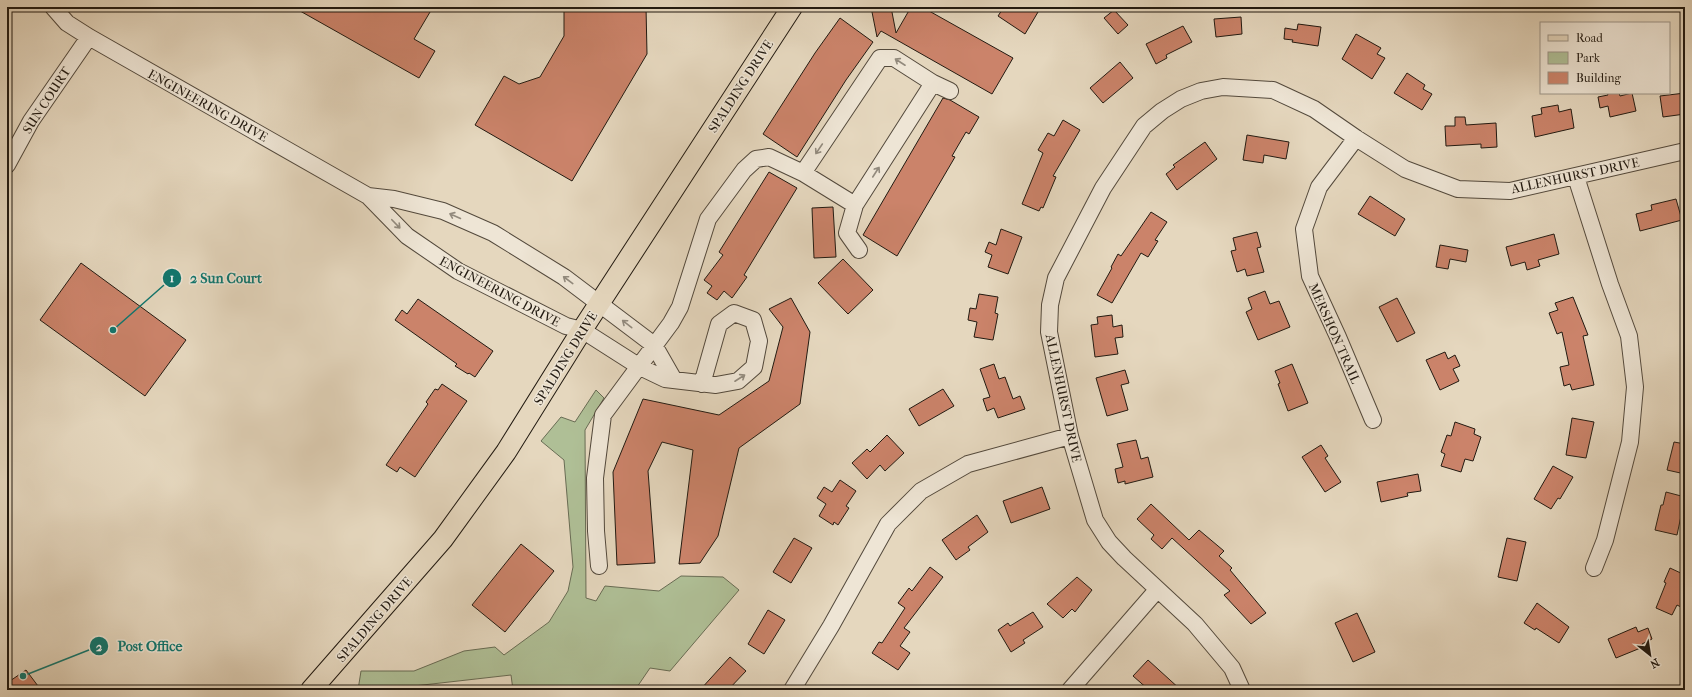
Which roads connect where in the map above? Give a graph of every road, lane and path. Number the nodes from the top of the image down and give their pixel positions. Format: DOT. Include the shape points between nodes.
graph roads {
  1 [pos="53,7"];
  2 [pos="792,7"];
  3 [pos="89,37"];
  4 [pos="933,83"];
  5 [pos="950,91"];
  6 [pos="1356,138"];
  7 [pos="1685,150"];
  8 [pos="7,165"];
  9 [pos="803,173"];
  10 [pos="1576,176"];
  11 [pos="368,196"];
  12 [pos="855,205"];
  13 [pos="859,250"];
  14 [pos="599,304"];
  15 [pos="582,330"];
  16 [pos="654,345"];
  17 [pos="640,367"];
  18 [pos="674,380"];
  19 [pos="702,384"];
  20 [pos="1373,420"];
  21 [pos="1070,436"];
  22 [pos="599,566"];
  23 [pos="1594,568"];
  24 [pos="1157,590"];
  25 [pos="311,690"];
  26 [pos="792,690"];
  27 [pos="1070,690"];
  28 [pos="1242,690"];
  1 -- 3 [label="street, ENGINEERING DRIVE" via="67,23"];
  2 -- 14 [label="main road, SPALDING DRIVE"];
  3 -- 8 [label="street, SUN COURT" via="30,121"];
  3 -- 11 [label="street, ENGINEERING DRIVE"];
  4 -- 5 [label="street"];
  4 -- 9 [label="street, one-way" via="894,58 880,58"];
  12 -- 4 [label="street, one-way"];
  6 -- 10 [label="street, ALLENHURST DRIVE" via="1405,169 1458,189 1510,191"];
  6 -- 20 [label="street, MERSHON TRAIL" via="1319,187 1304,229 1310,276"];
  6 -- 21 [label="street, ALLENHURST DRIVE" via="1314,109 1273,90 1230,87 1201,91 1181,100 1144,126 1103,188 1056,278 1050,305 1049,332"];
  7 -- 10 [label="street, ALLENHURST DRIVE"];
  9 -- 12 [label="street"];
  9 -- 16 [label="street" via="769,156 756,159 744,170 708,219 680,307"];
  10 -- 23 [label="street" via="1629,336 1635,387 1630,442 1605,540"];
  14 -- 11 [label="street, ENGINEERING DRIVE, one-way" via="564,277 493,233 442,211"];
  11 -- 15 [label="street, ENGINEERING DRIVE, one-way" via="408,236 458,271 566,326"];
  12 -- 13 [label="street" via="847,233"];
  14 -- 15 [label="main road, SPALDING DRIVE"];
  16 -- 14 [label="street, ENGINEERING DRIVE, one-way"];
  15 -- 17 [label="street, ENGINEERING DRIVE"];
  15 -- 25 [label="main road, SPALDING DRIVE" via="506,452 448,533"];
  16 -- 17 [label="street"];
  16 -- 18 [label="street"];
  17 -- 18 [label="street, ENGINEERING DRIVE" via="665,379"];
  17 -- 22 [label="street" via="603,415 595,478"];
  18 -- 19 [label="street, ENGINEERING DRIVE"];
  19 -- 19 [label="street, ENGINEERING DRIVE, one-way" via="738,382 754,367 759,341 752,320 734,313 720,324"];
  21 -- 24 [label="street, ALLENHURST DRIVE" via="1095,520 1109,542"];
  21 -- 26 [label="street" via="968,464 921,491 888,524"];
  24 -- 27 [label="street"];
  24 -- 28 [label="street, ALLENHURST DRIVE" via="1195,624 1232,668"];
}
